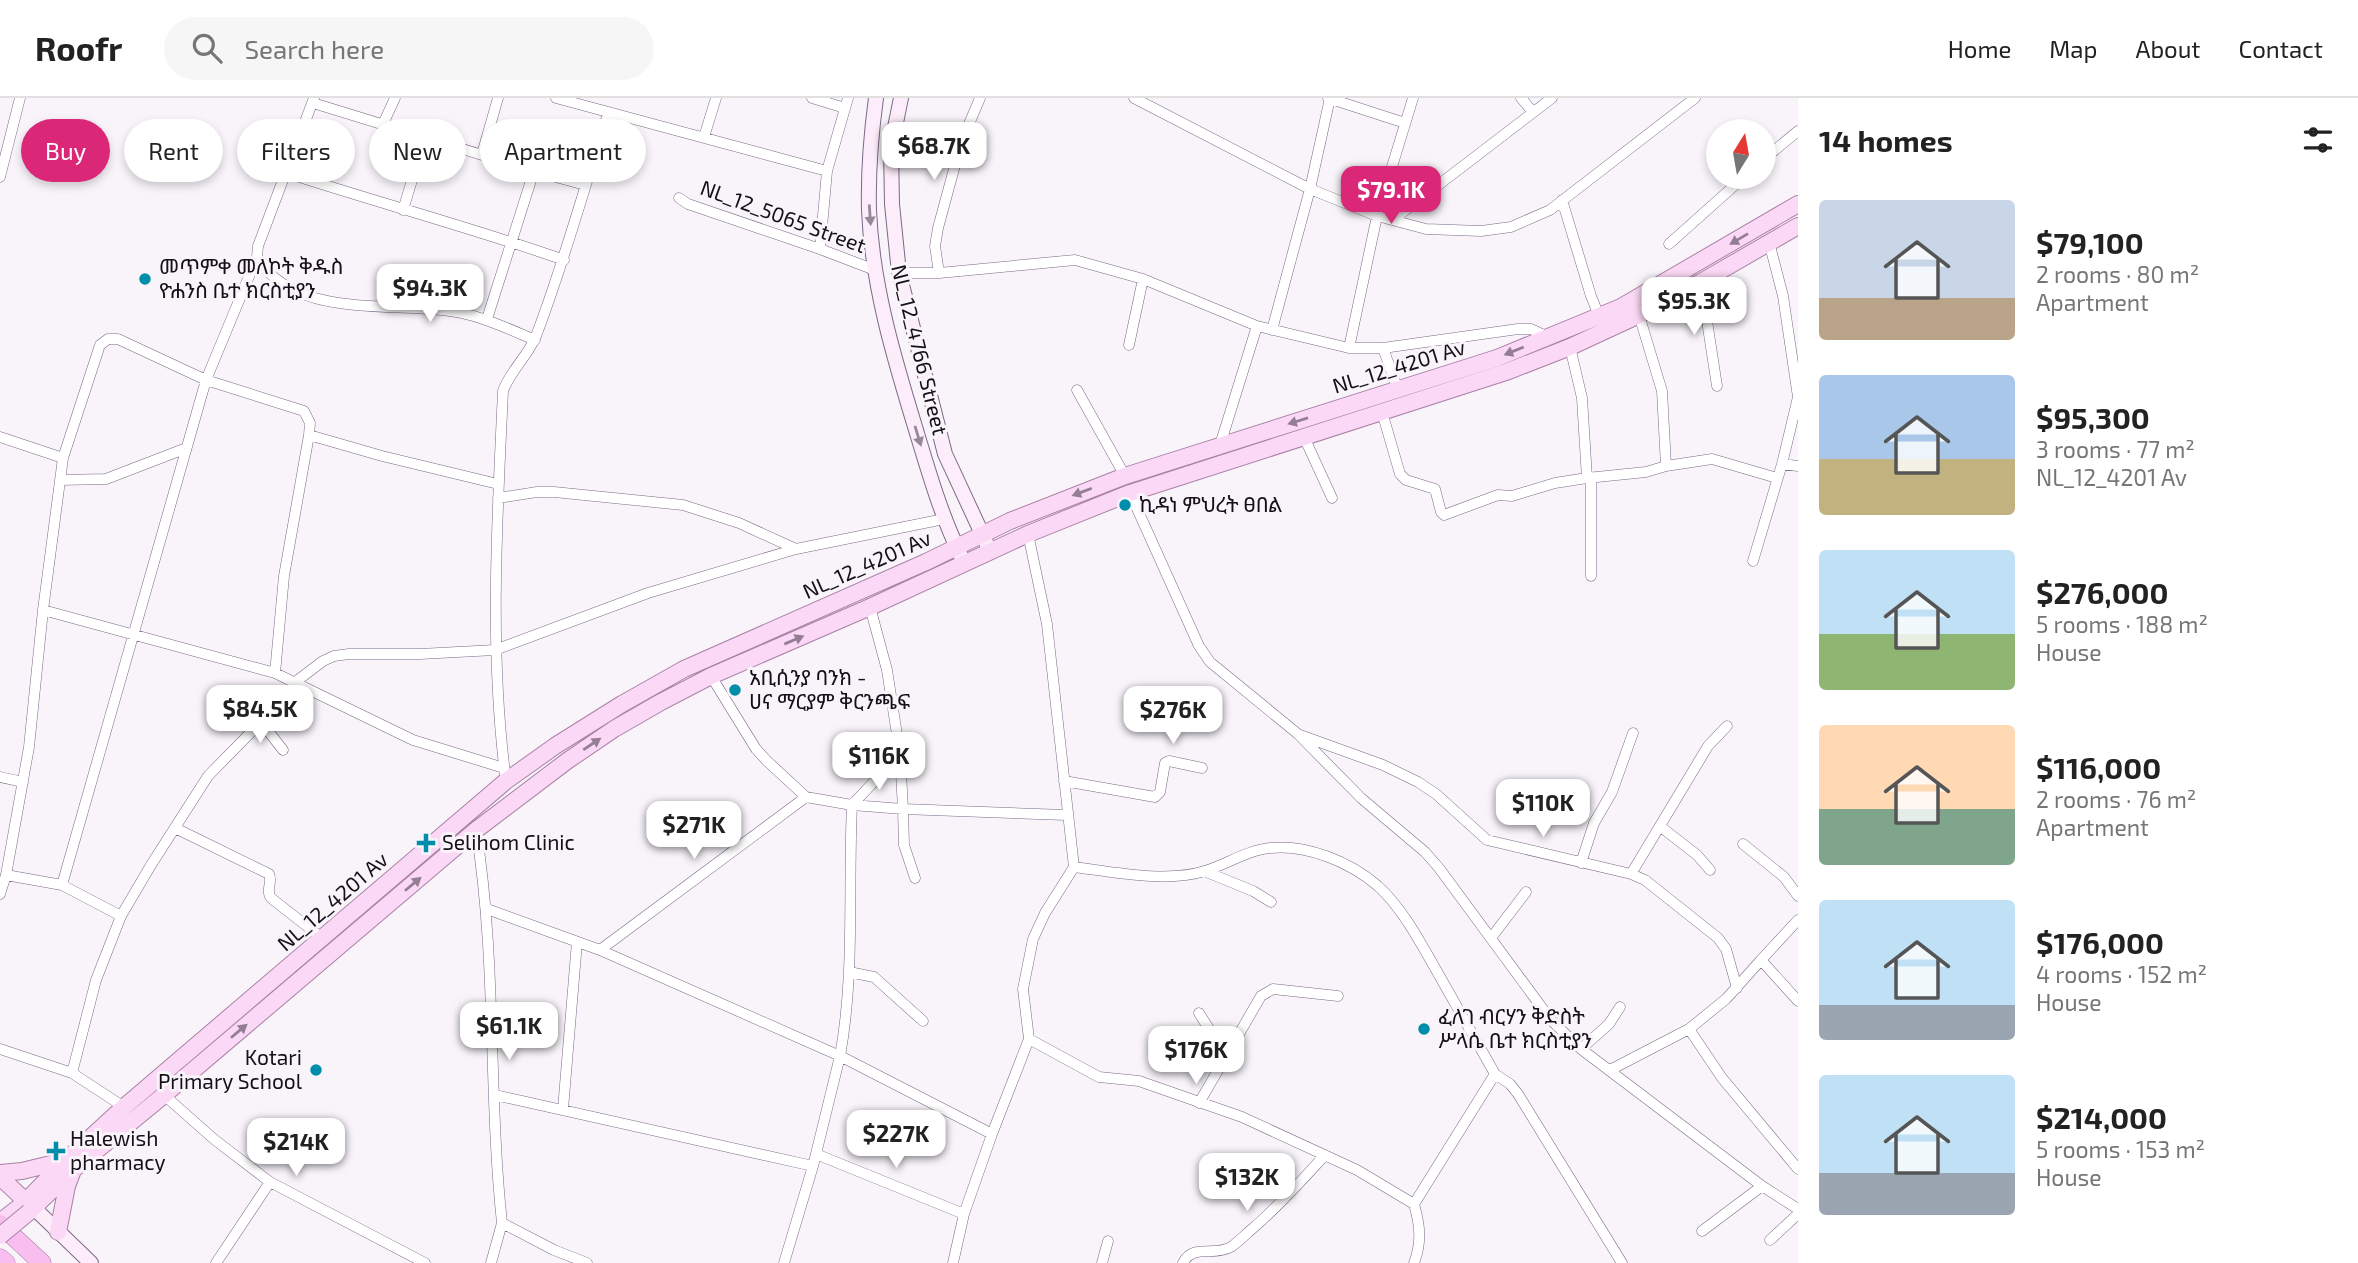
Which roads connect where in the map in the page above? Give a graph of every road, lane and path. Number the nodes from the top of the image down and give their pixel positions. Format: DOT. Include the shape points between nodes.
graph roads {
  1 [pos="20,98"];
  2 [pos="395,98"];
  3 [pos="498,98"];
  4 [pos="556,98"];
  5 [pos="716,98"];
  6 [pos="813,98"];
  7 [pos="876,98"];
  8 [pos="901,98"];
  9 [pos="980,98"];
  10 [pos="1134,98"];
  11 [pos="1330,98"];
  12 [pos="1413,98"];
  13 [pos="1521,98"];
  14 [pos="1552,98"];
  15 [pos="1695,98"];
  16 [pos="314,100"];
  17 [pos="846,103"];
  18 [pos="1533,112"];
  19 [pos="608,114"];
  20 [pos="307,119"];
  21 [pos="369,119"];
  22 [pos="385,119"];
  23 [pos="492,119"];
  24 [pos="1405,123"];
  25 [pos="1798,131"];
  26 [pos="704,137"];
  27 [pos="4,146"];
  28 [pos="1776,149"];
  29 [pos="827,171"];
  30 [pos="0,177"];
  31 [pos="283,182"];
  32 [pos="314,182"];
  33 [pos="412,182"];
  34 [pos="530,182"];
  35 [pos="573,182"];
  36 [pos="584,185"];
  37 [pos="1310,189"];
  38 [pos="1731,189"];
  39 [pos="679,198"];
  40 [pos="1562,200"];
  41 [pos="1798,204"];
  42 [pos="403,211"];
  43 [pos="1377,216"];
  44 [pos="1394,219"];
  45 [pos="1798,226"];
  46 [pos="511,241"];
  47 [pos="1769,242"];
  48 [pos="1669,244"];
  49 [pos="820,249"];
  50 [pos="257,257"];
  51 [pos="564,260"];
  52 [pos="875,270"];
  53 [pos="899,273"];
  54 [pos="939,273"];
  55 [pos="1143,279"];
  56 [pos="1701,282"];
  57 [pos="1639,315"];
  58 [pos="1599,316"];
  59 [pos="487,319"];
  60 [pos="1257,326"];
  61 [pos="1272,330"];
  62 [pos="1548,338"];
  63 [pos="535,340"];
  64 [pos="1129,345"];
  65 [pos="1570,347"];
  66 [pos="1349,348"];
  67 [pos="1383,348"];
  68 [pos="206,380"];
  69 [pos="1717,386"];
  70 [pos="1077,390"];
  71 [pos="1398,390"];
  72 [pos="1382,412"];
  73 [pos="309,435"];
  74 [pos="0,437"];
  75 [pos="1304,437"];
  76 [pos="1220,444"];
  77 [pos="184,449"];
  78 [pos="62,458"];
  79 [pos="1782,464"];
  80 [pos="1666,466"];
  81 [pos="1798,466"];
  82 [pos="1125,476"];
  83 [pos="1589,477"];
  84 [pos="1777,478"];
  85 [pos="60,480"];
  86 [pos="498,484"];
  87 [pos="1130,493"];
  88 [pos="498,498"];
  89 [pos="1332,498"];
  90 [pos="944,519"];
  91 [pos="1028,534"];
  92 [pos="982,536"];
  93 [pos="956,547"];
  94 [pos="796,549"];
  95 [pos="990,551"];
  96 [pos="1753,561"];
  97 [pos="964,563"];
  98 [pos="1591,576"];
  99 [pos="870,607"];
  100 [pos="43,610"];
  101 [pos="132,633"];
  102 [pos="495,650"];
  103 [pos="275,673"];
  104 [pos="710,676"];
  105 [pos="294,683"];
  106 [pos="261,722"];
  107 [pos="1727,726"];
  108 [pos="1633,733"];
  109 [pos="1298,734"];
  110 [pos="283,750"];
  111 [pos="900,754"];
  112 [pos="1202,768"];
  113 [pos="505,775"];
  114 [pos="0,776"];
  115 [pos="1064,781"];
  116 [pos="23,782"];
  117 [pos="806,797"];
  118 [pos="852,805"];
  119 [pos="903,809"];
  120 [pos="1066,815"];
  121 [pos="1661,827"];
  122 [pos="174,828"];
  123 [pos="476,830"];
  124 [pos="1742,844"];
  125 [pos="1581,863"];
  126 [pos="1074,867"];
  127 [pos="1710,870"];
  128 [pos="1204,871"];
  129 [pos="1631,874"];
  130 [pos="6,875"];
  131 [pos="915,878"];
  132 [pos="62,885"];
  133 [pos="1525,892"];
  134 [pos="0,894"];
  135 [pos="1798,896"];
  136 [pos="1271,902"];
  137 [pos="487,909"];
  138 [pos="121,916"];
  139 [pos="1798,920"];
  140 [pos="322,938"];
  141 [pos="1491,938"];
  142 [pos="577,942"];
  143 [pos="600,950"];
  144 [pos="1761,960"];
  145 [pos="849,972"];
  146 [pos="1737,988"];
  147 [pos="1338,996"];
  148 [pos="1798,1001"];
  149 [pos="1620,1007"];
  150 [pos="1199,1013"];
  151 [pos="923,1021"];
  152 [pos="1689,1029"];
  153 [pos="1029,1039"];
  154 [pos="1231,1047"];
  155 [pos="0,1049"];
  156 [pos="1581,1049"];
  157 [pos="841,1056"];
  158 [pos="1610,1070"];
  159 [pos="72,1073"];
  160 [pos="1495,1074"];
  161 [pos="164,1095"];
  162 [pos="495,1095"];
  163 [pos="1199,1103"];
  164 [pos="124,1107"];
  165 [pos="564,1109"];
  166 [pos="992,1134"];
  167 [pos="816,1154"];
  168 [pos="1325,1155"];
  169 [pos="69,1165"];
  170 [pos="813,1166"];
  171 [pos="1798,1169"];
  172 [pos="0,1175"];
  173 [pos="270,1182"];
  174 [pos="1762,1186"];
  175 [pos="1414,1203"];
  176 [pos="28,1206"];
  177 [pos="1798,1211"];
  178 [pos="964,1214"];
  179 [pos="0,1223"];
  180 [pos="502,1223"];
  181 [pos="1702,1231"];
  182 [pos="58,1232"];
  183 [pos="0,1236"];
  184 [pos="1770,1240"];
  185 [pos="1108,1241"];
  186 [pos="0,1258"];
  187 [pos="218,1262"];
  188 [pos="6,1263"];
  189 [pos="42,1263"];
  190 [pos="91,1263"];
  191 [pos="425,1263"];
  192 [pos="491,1263"];
  193 [pos="587,1263"];
  194 [pos="784,1263"];
  195 [pos="953,1263"];
  196 [pos="1102,1263"];
  197 [pos="1183,1263"];
  198 [pos="1415,1263"];
  199 [pos="1622,1263"];
  1 -- 27 [label="street"];
  2 -- 22 [label="street"];
  3 -- 23 [label="street"];
  4 -- 19 [label="street"];
  5 -- 26 [label="street"];
  6 -- 17 [label="street"];
  7 -- 52 [label="street, NL_12_4766 Street, one-way" via="869,210"];
  8 -- 53 [label="street, NL_12_4766 Street" via="891,147"];
  9 -- 54 [label="street" via="961,143 938,228"];
  10 -- 37 [label="street"];
  11 -- 24 [label="street"];
  11 -- 37 [label="street"];
  12 -- 24 [label="street"];
  13 -- 18 [label="street"];
  14 -- 18 [label="street"];
  15 -- 40 [label="street"];
  16 -- 20 [label="street"];
  16 -- 21 [label="street"];
  17 -- 29 [label="street"];
  18 -- 44 [label="street"];
  19 -- 26 [label="street"];
  19 -- 36 [label="street"];
  24 -- 43 [label="street"];
  25 -- 28 [label="street"];
  26 -- 29 [label="street"];
  27 -- 30 [label="street"];
  29 -- 49 [label="street"];
  31 -- 50 [label="street"];
  32 -- 42 [label="street"];
  33 -- 42 [label="street"];
  34 -- 46 [label="street"];
  35 -- 36 [label="street"];
  36 -- 51 [label="street"];
  37 -- 43 [label="street"];
  37 -- 61 [label="street"];
  38 -- 48 [label="street"];
  39 -- 49 [label="street, NL_12_5065 Street"];
  40 -- 44 [label="street" via="1533,219 1481,231 1426,229"];
  40 -- 58 [label="street"];
  41 -- 58 [label="main road, NL_12_4201 Av, one-way"];
  42 -- 46 [label="street"];
  43 -- 44 [label="street"];
  43 -- 66 [label="street"];
  45 -- 47 [label="main road, NL_12_4201 Av"];
  46 -- 51 [label="street"];
  46 -- 59 [label="street"];
  47 -- 56 [label="main road, NL_12_4201 Av"];
  47 -- 79 [label="street" via="1797,383 1796,411"];
  49 -- 52 [label="street, NL_12_5065 Street"];
  50 -- 59 [label="street" via="281,282 328,302 444,310"];
  50 -- 68 [label="street"];
  51 -- 63 [label="street"];
  52 -- 90 [label="street, NL_12_4766 Street, one-way" via="885,322"];
  53 -- 54 [label="street"];
  53 -- 92 [label="street, NL_12_4766 Street" via="945,454"];
  54 -- 55 [label="street" via="1075,260"];
  55 -- 60 [label="street"];
  55 -- 64 [label="street"];
  56 -- 57 [label="main road, NL_12_4201 Av"];
  56 -- 69 [label="street"];
  57 -- 65 [label="main road, NL_12_4201 Av"];
  57 -- 80 [label="street" via="1662,391"];
  58 -- 62 [label="main road, NL_12_4201 Av"];
  59 -- 63 [label="street"];
  60 -- 61 [label="street"];
  60 -- 76 [label="street"];
  61 -- 66 [label="street"];
  62 -- 67 [label="street" via="1531,329 1518,329"];
  62 -- 71 [label="main road, NL_12_4201 Av, one-way"];
  63 -- 86 [label="street" via="503,391"];
  65 -- 72 [label="main road, NL_12_4201 Av"];
  65 -- 83 [label="street" via="1582,398"];
  66 -- 67 [label="street"];
  67 -- 71 [label="street"];
  68 -- 73 [label="street" via="304,411"];
  68 -- 77 [label="street"];
  68 -- 78 [label="street" via="118,339 108,339 100,345"];
  70 -- 82 [label="street"];
  71 -- 76 [label="main road, NL_12_4201 Av, one-way"];
  72 -- 75 [label="main road, NL_12_4201 Av"];
  72 -- 83 [label="street" via="1400,474 1435,489 1444,515 1498,495 1512,496"];
  73 -- 86 [label="street"];
  73 -- 103 [label="street" via="284,576"];
  74 -- 78 [label="street"];
  75 -- 87 [label="main road, NL_12_4201 Av"];
  75 -- 89 [label="street"];
  76 -- 82 [label="main road, NL_12_4201 Av"];
  77 -- 85 [label="street" via="106,479"];
  77 -- 101 [label="street"];
  78 -- 85 [label="street"];
  79 -- 81 [label="street"];
  79 -- 84 [label="street"];
  80 -- 83 [label="street" via="1632,475"];
  80 -- 84 [label="street" via="1712,459"];
  82 -- 92 [label="main road, NL_12_4201 Av, one-way"];
  83 -- 98 [label="street"];
  84 -- 96 [label="street"];
  85 -- 100 [label="street"];
  86 -- 88 [label="street"];
  87 -- 91 [label="main road, NL_12_4201 Av"];
  87 -- 109 [label="street" via="1210,662"];
  88 -- 94 [label="street" via="554,492 668,502 720,516"];
  88 -- 102 [label="street"];
  90 -- 93 [label="street, NL_12_4766 Street"];
  90 -- 94 [label="street"];
  91 -- 95 [label="main road, NL_12_4201 Av"];
  91 -- 115 [label="street" via="1047,624"];
  92 -- 93 [label="main road, NL_12_4201 Av"];
  92 -- 95 [label="street, NL_12_4766 Street"];
  93 -- 97 [label="street, NL_12_4766 Street"];
  93 -- 113 [label="main road, NL_12_4201 Av" via="684,669"];
  94 -- 102 [label="street" via="649,593"];
  95 -- 97 [label="main road, NL_12_4201 Av"];
  97 -- 99 [label="main road, NL_12_4201 Av"];
  104 -- 99 [label="main road, NL_12_4201 Av, one-way"];
  99 -- 111 [label="street" via="887,670"];
  100 -- 101 [label="street"];
  100 -- 116 [label="street"];
  101 -- 103 [label="street"];
  101 -- 132 [label="street"];
  102 -- 105 [label="street" via="334,656"];
  102 -- 113 [label="street"];
  103 -- 105 [label="street"];
  104 -- 117 [label="street" via="756,749"];
  123 -- 104 [label="main road, NL_12_4201 Av, one-way" via="605,735"];
  105 -- 106 [label="street"];
  105 -- 113 [label="street" via="413,740"];
  106 -- 110 [label="street"];
  106 -- 122 [label="street" via="208,776"];
  107 -- 121 [label="street" via="1708,746"];
  108 -- 125 [label="street"];
  109 -- 125 [label="street" via="1418,782 1487,840"];
  109 -- 141 [label="street" via="1361,798 1425,852"];
  111 -- 118 [label="street"];
  111 -- 119 [label="street"];
  112 -- 115 [label="street" via="1165,763 1155,797"];
  113 -- 140 [label="main road, NL_12_4201 Av"];
  114 -- 116 [label="street"];
  115 -- 120 [label="street"];
  116 -- 130 [label="street"];
  117 -- 118 [label="street"];
  117 -- 143 [label="street"];
  118 -- 119 [label="street"];
  118 -- 145 [label="street"];
  119 -- 120 [label="street"];
  119 -- 131 [label="street" via="904,845"];
  120 -- 126 [label="street"];
  121 -- 127 [label="street"];
  121 -- 129 [label="street"];
  122 -- 138 [label="street"];
  122 -- 140 [label="street" via="269,873 271,898"];
  123 -- 137 [label="street"];
  161 -- 123 [label="main road, NL_12_4201 Av, one-way"];
  124 -- 135 [label="street" via="1784,877"];
  125 -- 129 [label="street"];
  126 -- 128 [label="street" via="1127,874"];
  126 -- 153 [label="street" via="1045,913 1030,948 1023,989"];
  128 -- 136 [label="street"];
  128 -- 160 [label="street" via="1257,850 1284,848 1313,851 1377,885 1422,944"];
  129 -- 146 [label="street" via="1718,938 1726,949"];
  130 -- 132 [label="street"];
  130 -- 134 [label="street"];
  132 -- 138 [label="street"];
  133 -- 141 [label="street"];
  137 -- 142 [label="street"];
  137 -- 162 [label="street"];
  138 -- 159 [label="street" via="96,980"];
  139 -- 144 [label="street"];
  140 -- 164 [label="main road, NL_12_4201 Av"];
  141 -- 156 [label="street" via="1551,1020"];
  142 -- 143 [label="street"];
  142 -- 165 [label="street"];
  143 -- 157 [label="street"];
  144 -- 146 [label="street"];
  144 -- 148 [label="street"];
  145 -- 151 [label="street" via="874,977"];
  145 -- 157 [label="street"];
  146 -- 152 [label="street"];
  147 -- 154 [label="street" via="1266,991"];
  149 -- 156 [label="street" via="1609,1024"];
  150 -- 154 [label="street" via="1209,1029"];
  152 -- 158 [label="street"];
  152 -- 171 [label="street" via="1722,1078"];
  153 -- 163 [label="street" via="1099,1077 1139,1081"];
  153 -- 166 [label="street"];
  154 -- 163 [label="street"];
  155 -- 159 [label="street"];
  156 -- 158 [label="street"];
  157 -- 166 [label="street"];
  157 -- 167 [label="street"];
  158 -- 174 [label="street"];
  159 -- 164 [label="street"];
  160 -- 175 [label="street"];
  160 -- 199 [label="street" via="1518,1094"];
  161 -- 169 [label="main road, NL_12_4201 Av"];
  161 -- 173 [label="street"];
  162 -- 165 [label="street"];
  162 -- 180 [label="street"];
  163 -- 168 [label="street" via="1242,1116"];
  164 -- 169 [label="main road, NL_12_4201 Av"];
  165 -- 170 [label="street"];
  166 -- 178 [label="street"];
  167 -- 170 [label="street"];
  167 -- 178 [label="street"];
  168 -- 175 [label="street"];
  168 -- 197 [label="street" via="1231,1247 1213,1253 1194,1252"];
  169 -- 172 [label="main road"];
  169 -- 176 [label="main road"];
  169 -- 182 [label="main road"];
  170 -- 194 [label="street"];
  172 -- 176 [label="main road"];
  173 -- 187 [label="street"];
  173 -- 191 [label="street"];
  174 -- 177 [label="street"];
  174 -- 181 [label="street"];
  175 -- 198 [label="street" via="1420,1225"];
  176 -- 179 [label="main road"];
  176 -- 182 [label="street"];
  176 -- 183 [label="main road, bridge"];
  177 -- 184 [label="street"];
  178 -- 195 [label="street"];
  179 -- 189 [label="highway"];
  180 -- 192 [label="street"];
  180 -- 193 [label="street"];
  182 -- 190 [label="street"];
  185 -- 196 [label="street"];
  186 -- 188 [label="highway"];
}
